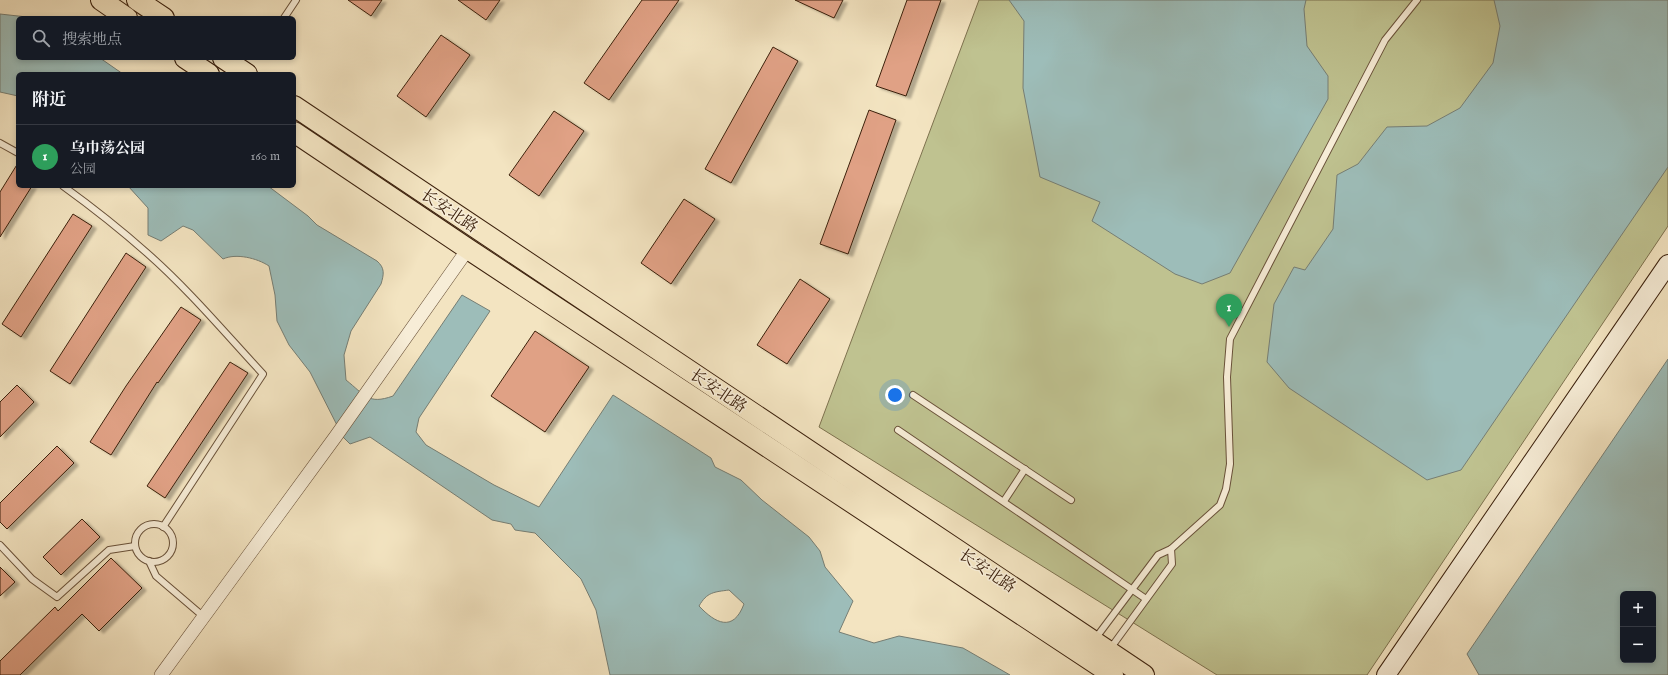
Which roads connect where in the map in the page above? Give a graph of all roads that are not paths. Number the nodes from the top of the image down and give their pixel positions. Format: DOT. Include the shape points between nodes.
graph roads {
  1 [pos="101,0"];
  2 [pos="137,0"];
  3 [pos="296,0"];
  4 [pos="1417,0"];
  5 [pos="124,16"];
  6 [pos="161,16"];
  7 [pos="285,16"];
  8 [pos="188,60"];
  9 [pos="226,60"];
  10 [pos="205,72"];
  11 [pos="244,72"];
  12 [pos="296,107"];
  13 [pos="296,133"];
  14 [pos="0,143"];
  15 [pos="16,153"];
  16 [pos="66,188"];
  17 [pos="468,249"];
  18 [pos="1668,264"];
  19 [pos="912,395"];
  20 [pos="898,430"];
  21 [pos="1025,469"];
  22 [pos="1071,500"];
  23 [pos="1004,501"];
  24 [pos="163,527"];
  25 [pos="0,545"];
  26 [pos="135,546"];
  27 [pos="1171,549"];
  28 [pos="149,561"];
  29 [pos="1132,589"];
  30 [pos="1146,599"];
  31 [pos="204,617"];
  32 [pos="1098,655"];
  33 [pos="161,675"];
  34 [pos="1144,675"];
  35 [pos="1386,675"];
  1 -- 5 [label="main road"];
  2 -- 6 [label="main road"];
  3 -- 7 [label="lane"];
  4 -- 27 [label="lane" via="1385,40 1230,339 1230,464 1226,489 1220,505"];
  8 -- 10 [label="main road"];
  9 -- 11 [label="main road"];
  12 -- 32 [label="main road, 长安北路"];
  13 -- 17 [label="main road, 长安北路"];
  14 -- 15 [label="lane"];
  16 -- 24 [label="lane" via="147,253 191,296 263,374"];
  17 -- 31 [label="street"];
  17 -- 32 [label="main road, 长安北路"];
  18 -- 35 [label="main road"];
  19 -- 21 [label="lane"];
  20 -- 23 [label="lane"];
  21 -- 22 [label="lane"];
  21 -- 23 [label="lane"];
  23 -- 29 [label="lane"];
  24 -- 26 [label="lane" via="150,525 144,528 136,539"];
  24 -- 28 [label="lane" via="169,532 172,547 163,560"];
  25 -- 26 [label="lane" via="32,579 57,597 109,550"];
  26 -- 28 [label="lane" via="142,558"];
  27 -- 29 [label="lane" via="1158,555"];
  27 -- 30 [label="lane" via="1172,564"];
  28 -- 31 [label="lane" via="156,576"];
  29 -- 30 [label="lane"];
  29 -- 32 [label="lane"];
  30 -- 32 [label="lane"];
  31 -- 33 [label="street"];
  32 -- 34 [label="main road, 长安北路"];
}
